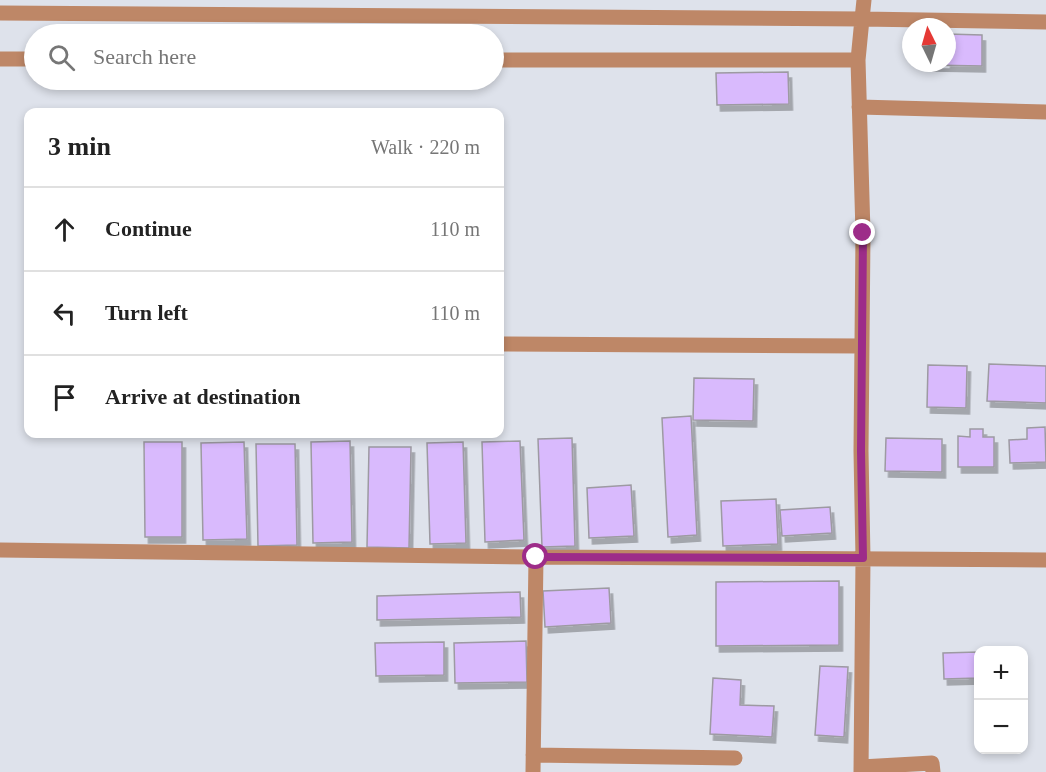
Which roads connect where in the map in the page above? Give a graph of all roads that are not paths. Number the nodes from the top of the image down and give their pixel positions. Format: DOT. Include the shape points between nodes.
graph roads {
  1 [pos="864,0"];
  2 [pos="0,13"];
  3 [pos="862,19"];
  4 [pos="1046,22"];
  5 [pos="0,59"];
  6 [pos="24,59"];
  7 [pos="504,60"];
  8 [pos="858,60"];
  9 [pos="859,106"];
  10 [pos="1046,112"];
  11 [pos="504,344"];
  12 [pos="861,346"];
  13 [pos="0,550"];
  14 [pos="536,557"];
  15 [pos="863,558"];
  16 [pos="1046,560"];
  17 [pos="534,755"];
  18 [pos="735,758"];
  19 [pos="861,769"];
  20 [pos="533,772"];
  21 [pos="933,772"];
  1 -- 3 [label="street"];
  2 -- 3 [label="street"];
  3 -- 4 [label="street"];
  3 -- 8 [label="street"];
  5 -- 6 [label="street"];
  7 -- 8 [label="street"];
  8 -- 9 [label="street"];
  9 -- 10 [label="street"];
  9 -- 12 [label="street"];
  11 -- 12 [label="street"];
  12 -- 15 [label="street"];
  13 -- 14 [label="street"];
  14 -- 15 [label="street"];
  14 -- 17 [label="street"];
  15 -- 16 [label="street"];
  15 -- 19 [label="street"];
  17 -- 18 [label="street"];
  17 -- 20 [label="street"];
  19 -- 21 [label="street" via="932,763"];
}
